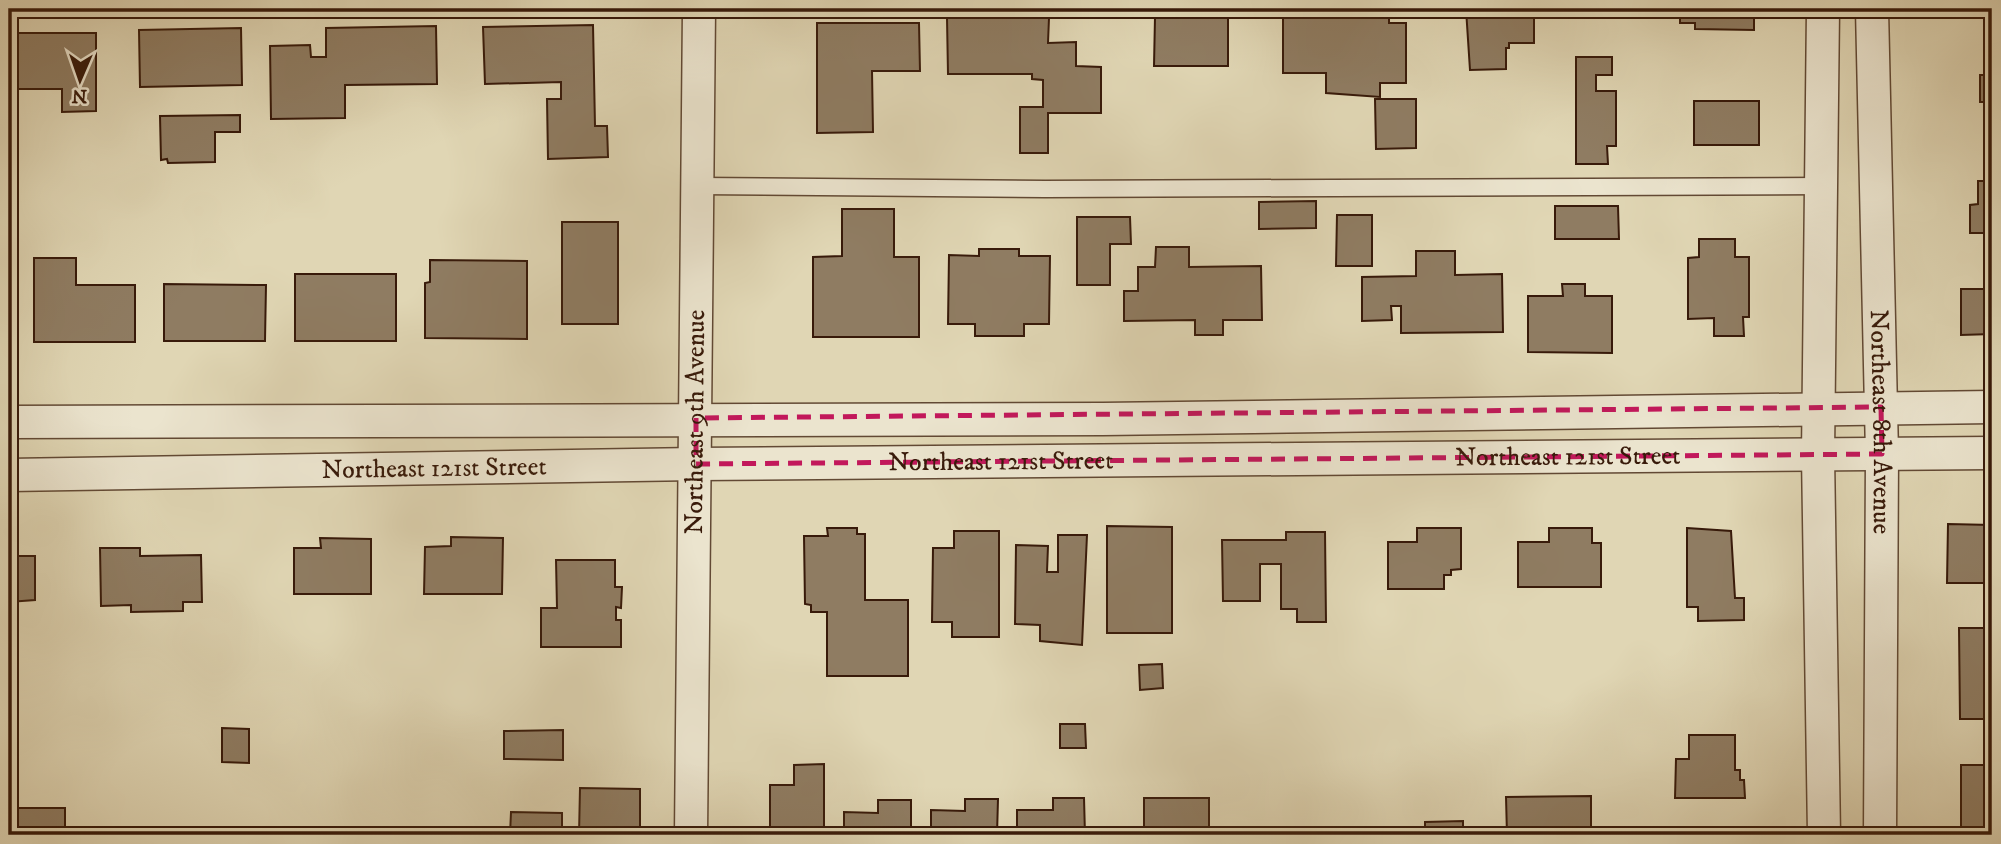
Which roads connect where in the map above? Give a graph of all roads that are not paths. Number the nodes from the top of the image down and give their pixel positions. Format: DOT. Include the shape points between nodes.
graph roads {
  1 [pos="699,9"];
  2 [pos="1823,9"];
  3 [pos="1872,9"];
  4 [pos="698,186"];
  5 [pos="1822,186"];
  6 [pos="1881,407"];
  7 [pos="1992,407"];
  8 [pos="1820,408"];
  9 [pos="696,418"];
  10 [pos="9,422"];
  11 [pos="1992,453"];
  12 [pos="1882,454"];
  13 [pos="1818,455"];
  14 [pos="696,464"];
  15 [pos="9,475"];
  16 [pos="691,835"];
  17 [pos="1824,835"];
  18 [pos="1880,835"];
  1 -- 4 [label="street, Northeast 9th Avenue"];
  2 -- 5 [label="street"];
  3 -- 6 [label="street, Northeast 8th Avenue"];
  4 -- 5 [label="lane"];
  4 -- 9 [label="street, Northeast 9th Avenue"];
  5 -- 8 [label="street"];
  6 -- 7 [label="street, Northeast 121st Street"];
  6 -- 8 [label="street, Northeast 121st Street"];
  6 -- 12 [label="street, Northeast 8th Avenue"];
  8 -- 9 [label="street, Northeast 121st Street" via="1103,419"];
  8 -- 13 [label="street"];
  9 -- 10 [label="street, Northeast 121st Street"];
  9 -- 14 [label="street, Northeast 9th Avenue"];
  11 -- 12 [label="street, Northeast 121st Street"];
  12 -- 13 [label="street, Northeast 121st Street"];
  12 -- 18 [label="street, Northeast 8th Avenue"];
  13 -- 14 [label="street, Northeast 121st Street"];
  13 -- 17 [label="street"];
  14 -- 15 [label="street, Northeast 121st Street"];
  14 -- 16 [label="street, Northeast 9th Avenue"];
}
